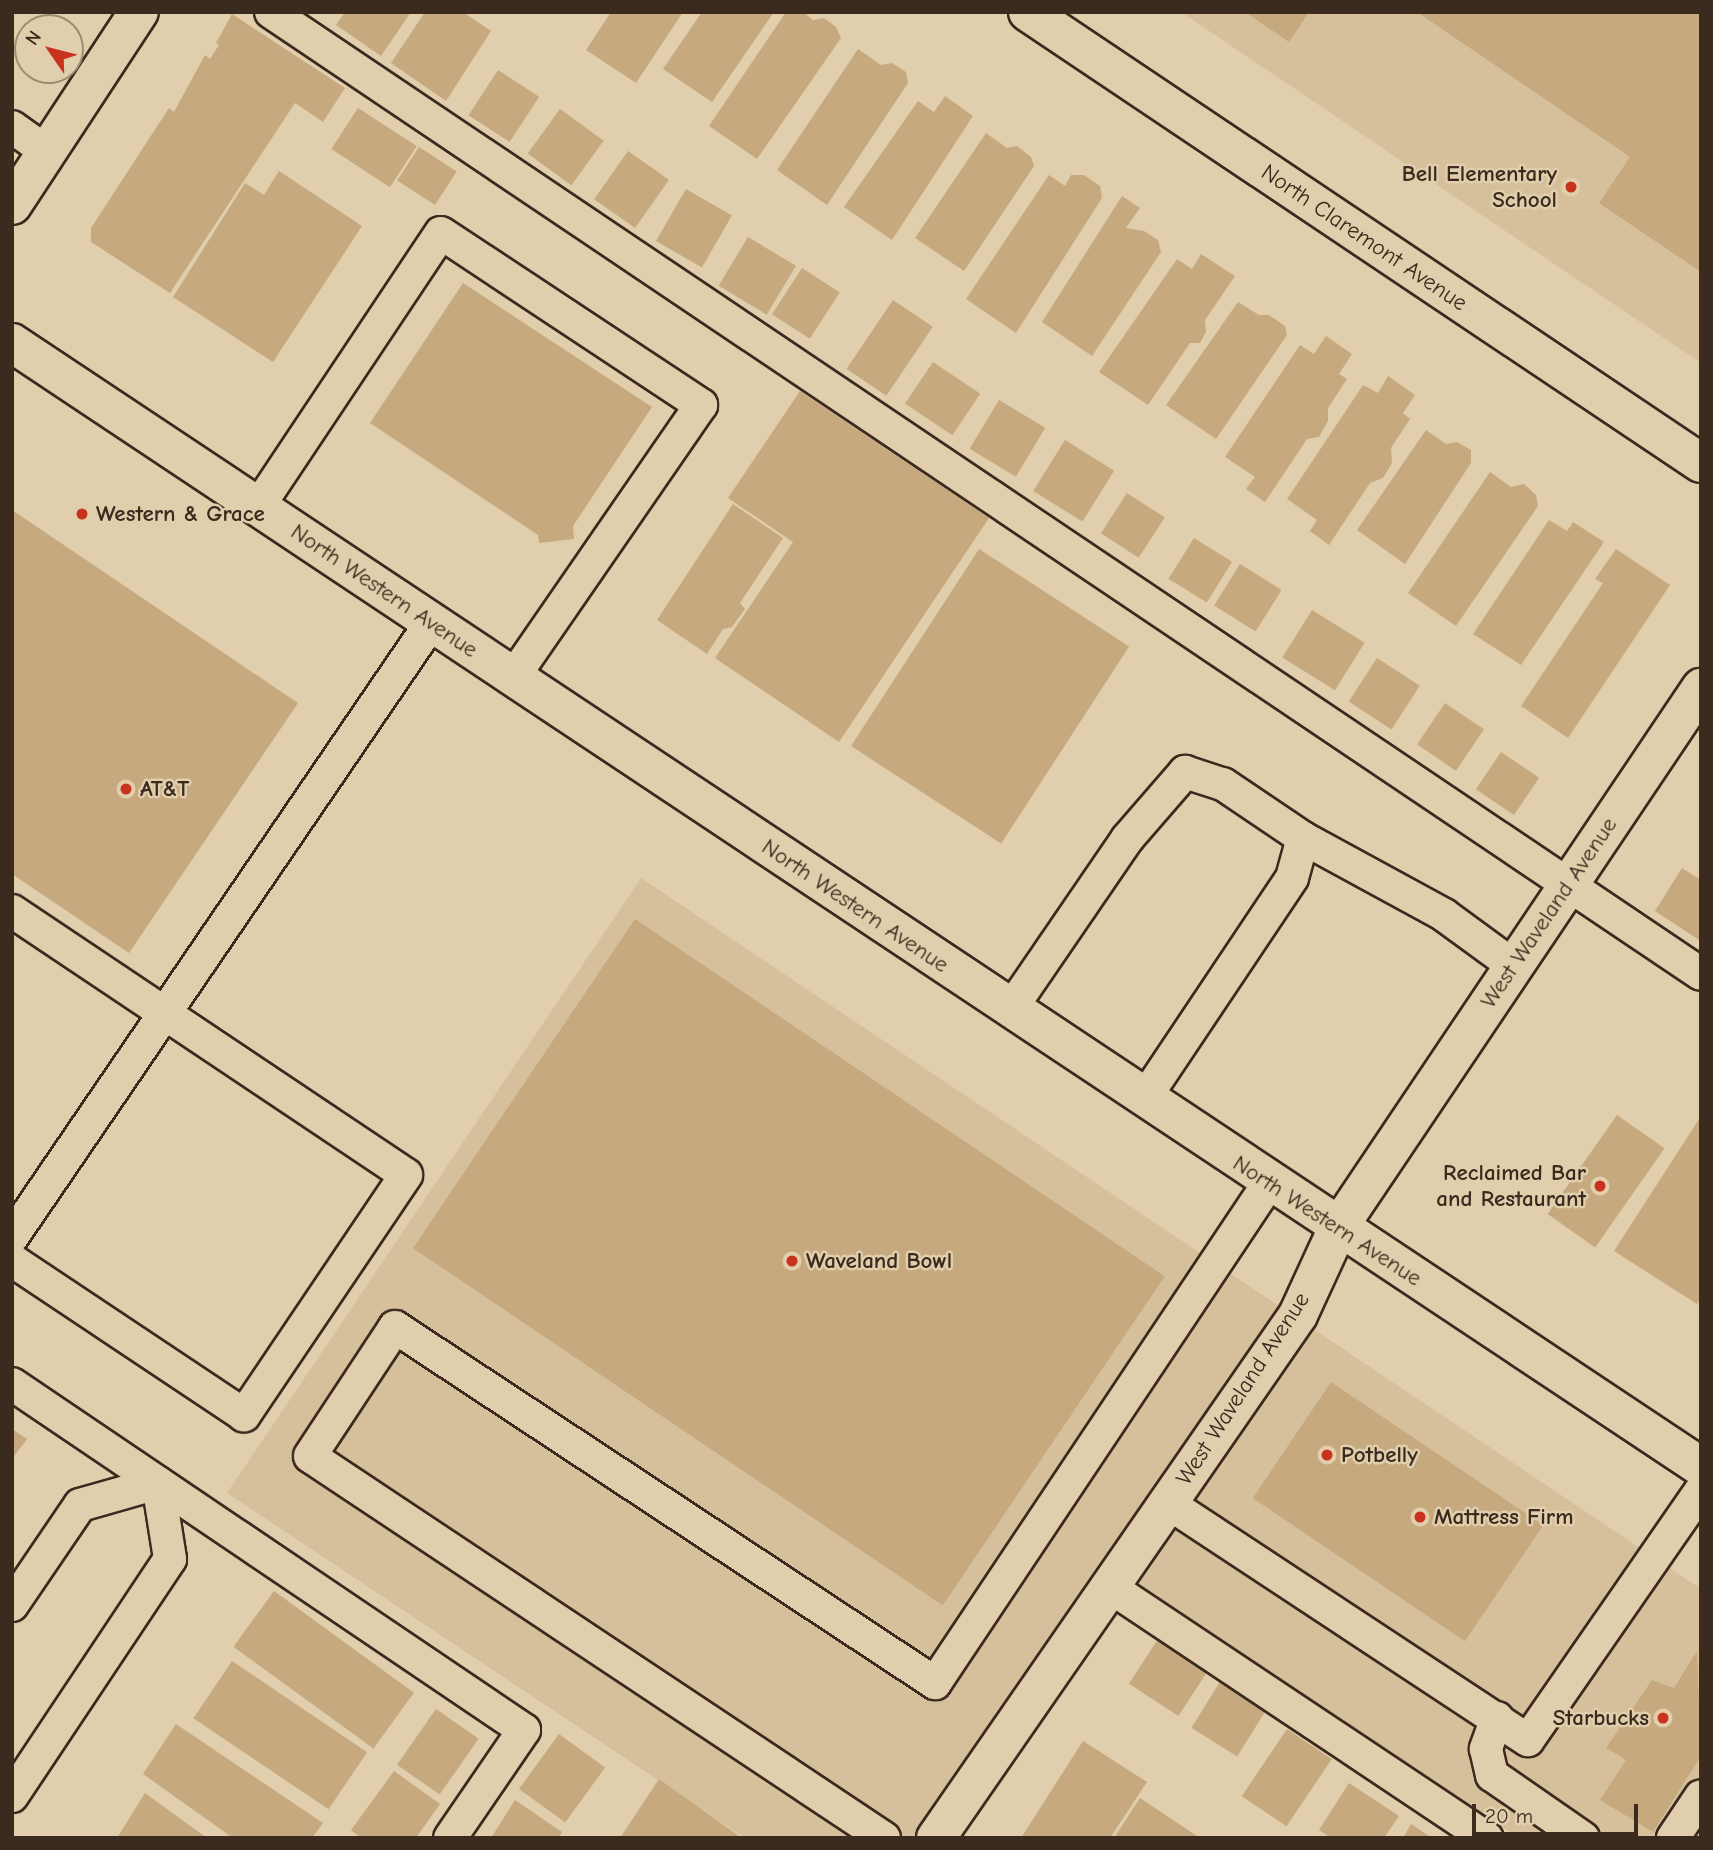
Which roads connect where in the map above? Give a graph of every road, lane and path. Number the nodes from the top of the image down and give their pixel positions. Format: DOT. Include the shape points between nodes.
graph roads {
  1 [pos="139,12"];
  2 [pos="271,12"];
  3 [pos="1028,12"];
  4 [pos="12,127"];
  5 [pos="47,152"];
  6 [pos="12,205"];
  7 [pos="12,343"];
  8 [pos="1701,463"];
  9 [pos="258,507"];
  10 [pos="432,623"];
  11 [pos="513,678"];
  12 [pos="1701,688"];
  13 [pos="1303,838"];
  14 [pos="1568,885"];
  15 [pos="12,912"];
  16 [pos="1514,966"];
  17 [pos="1701,974"];
  18 [pos="1010,1010"];
  19 [pos="164,1014"];
  20 [pos="1144,1099"];
  21 [pos="1269,1183"];
  22 [pos="1338,1228"];
  23 [pos="12,1237"];
  24 [pos="12,1260"];
  25 [pos="12,1384"];
  26 [pos="1698,1466"];
  27 [pos="158,1483"];
  28 [pos="1168,1503"];
  29 [pos="1110,1587"];
  30 [pos="12,1605"];
  31 [pos="1497,1718"];
  32 [pos="12,1796"];
  33 [pos="1701,1797"];
  34 [pos="450,1838"];
  35 [pos="884,1838"];
  36 [pos="936,1838"];
  37 [pos="1488,1838"];
  38 [pos="1583,1838"];
  39 [pos="1673,1838"];
  1 -- 5 [label="street"];
  2 -- 14 [label="lane"];
  3 -- 8 [label="street, North Claremont Avenue"];
  4 -- 5 [label="lane"];
  5 -- 6 [label="street"];
  7 -- 9 [label="street, North Western Avenue"];
  9 -- 10 [label="street, North Western Avenue"];
  9 -- 11 [label="lane" via="441,233 701,405"];
  10 -- 11 [label="street, North Western Avenue"];
  10 -- 19 [label="lane"];
  11 -- 18 [label="street, North Western Avenue"];
  12 -- 14 [label="street, West Waveland Avenue"];
  13 -- 16 [label="lane" via="1444,915"];
  13 -- 18 [label="lane" via="1223,784 1185,772 1128,839"];
  13 -- 20 [label="lane" via="1292,878"];
  14 -- 16 [label="street, West Waveland Avenue"];
  14 -- 17 [label="lane"];
  15 -- 19 [label="lane"];
  16 -- 22 [label="street, West Waveland Avenue"];
  18 -- 20 [label="street, North Western Avenue"];
  19 -- 23 [label="lane"];
  19 -- 24 [label="lane" via="405,1175 244,1415"];
  20 -- 21 [label="street, North Western Avenue"];
  21 -- 22 [label="street, North Western Avenue"];
  21 -- 35 [label="lane" via="935,1683 396,1327 310,1456"];
  22 -- 26 [label="street, North Western Avenue"];
  22 -- 28 [label="street, West Waveland Avenue" via="1298,1315"];
  25 -- 27 [label="lane"];
  26 -- 31 [label="lane" via="1528,1740"];
  27 -- 30 [label="lane" via="80,1505"];
  27 -- 32 [label="lane" via="170,1559"];
  27 -- 34 [label="lane" via="524,1730"];
  28 -- 29 [label="street, West Waveland Avenue"];
  28 -- 31 [label="lane"];
  29 -- 36 [label="street, West Waveland Avenue"];
  29 -- 37 [label="lane"];
  31 -- 38 [label="lane" via="1486,1749 1492,1775"];
  33 -- 39 [label="lane"];
}
